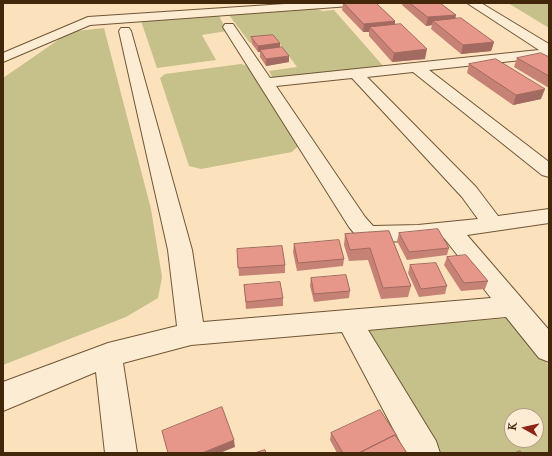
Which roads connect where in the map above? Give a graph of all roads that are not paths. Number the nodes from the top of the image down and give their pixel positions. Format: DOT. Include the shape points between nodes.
graph roads {
  1 [pos="350,3"];
  2 [pos="473,3"];
  3 [pos="229,27"];
  4 [pos="125,31"];
  5 [pos="549,50"];
  6 [pos="549,53"];
  7 [pos="3,58"];
  8 [pos="416,67"];
  9 [pos="356,74"];
  10 [pos="266,83"];
  11 [pos="549,171"];
  12 [pos="549,216"];
  13 [pos="493,224"];
  14 [pos="450,230"];
  15 [pos="513,306"];
  16 [pos="349,320"];
  17 [pos="191,334"];
  18 [pos="549,350"];
  19 [pos="108,356"];
  20 [pos="3,397"];
  21 [pos="121,453"];
  22 [pos="424,453"];
  1 -- 7 [label="street" via="88,21"];
  2 -- 5 [label="street"];
  3 -- 10 [label="street"];
  4 -- 17 [label="street" via="180,250"];
  6 -- 8 [label="street"];
  8 -- 9 [label="street"];
  8 -- 11 [label="street"];
  9 -- 10 [label="street"];
  9 -- 13 [label="street" via="469,192"];
  10 -- 14 [label="street" via="367,234"];
  12 -- 13 [label="street"];
  13 -- 14 [label="street"];
  14 -- 15 [label="street"];
  15 -- 16 [label="street"];
  15 -- 18 [label="street"];
  16 -- 17 [label="street"];
  16 -- 22 [label="street"];
  17 -- 19 [label="street"];
  19 -- 20 [label="street"];
  19 -- 21 [label="street"];
}
